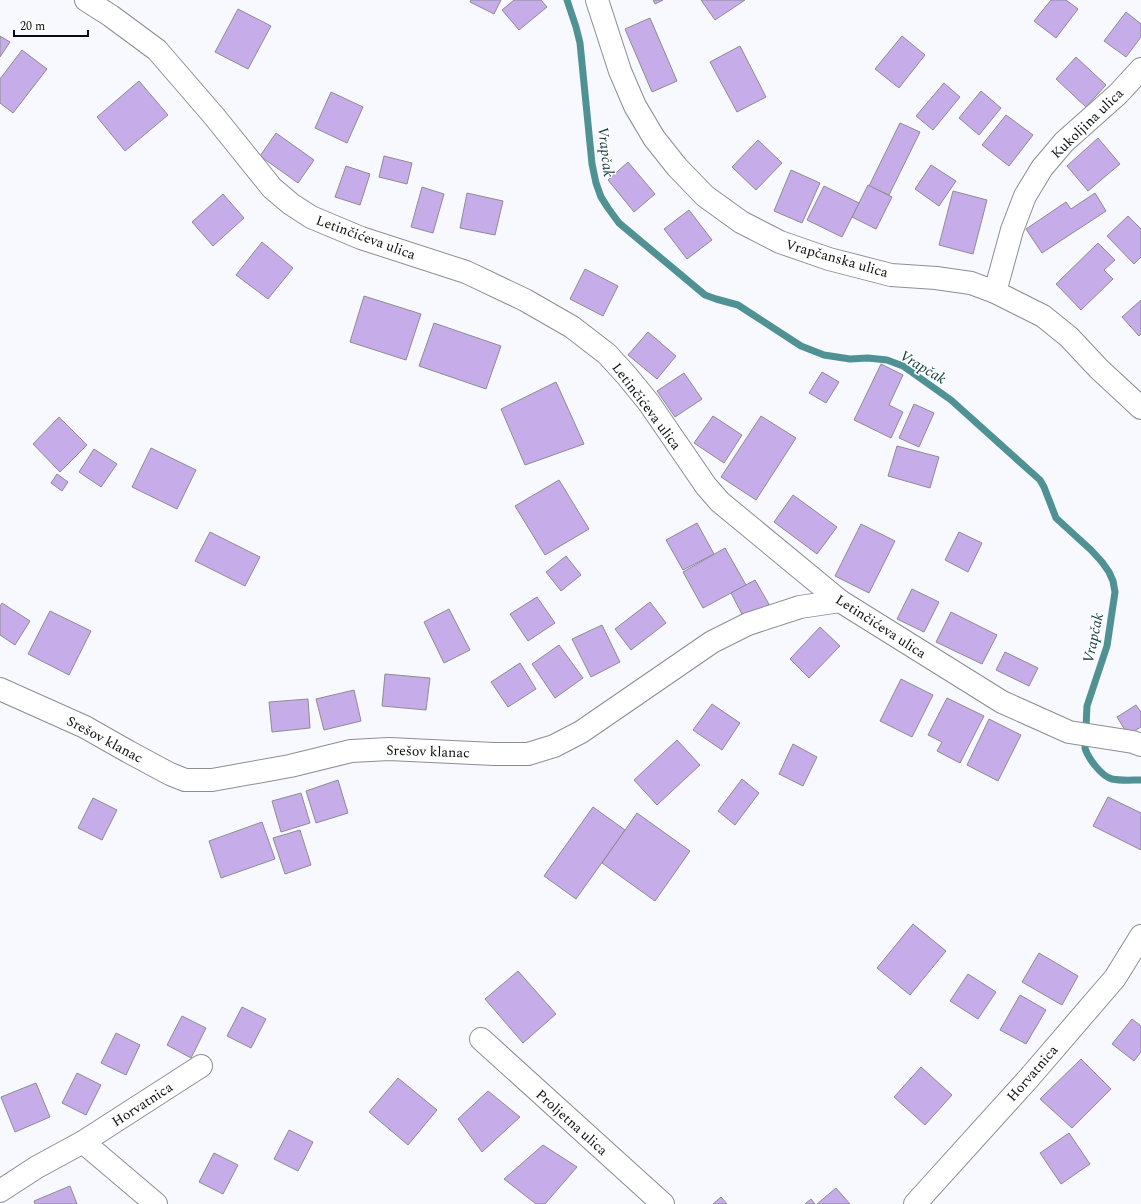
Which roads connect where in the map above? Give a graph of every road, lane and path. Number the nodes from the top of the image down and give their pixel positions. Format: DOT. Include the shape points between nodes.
graph roads {
  1 [pos="86,0"];
  2 [pos="597,0"];
  3 [pos="1141,69"];
  4 [pos="995,292"];
  5 [pos="1141,408"];
  6 [pos="840,601"];
  7 [pos="0,689"];
  8 [pos="1141,745"];
  9 [pos="1141,936"];
  10 [pos="480,1039"];
  11 [pos="201,1066"];
  12 [pos="83,1142"];
  13 [pos="0,1191"];
  14 [pos="156,1204"];
  15 [pos="663,1204"];
  16 [pos="914,1204"];
  1 -- 6 [label="street, Letinčićeva ulica" via="157,50 272,188 290,204 311,218 361,238 466,272 525,300 572,327 607,354 649,404 720,502"];
  2 -- 4 [label="street, Vrapčanska ulica" via="620,71 635,106 654,138 705,196 741,222 780,242 829,259 891,275 971,283"];
  3 -- 4 [label="street, Kukoljina ulica" via="1118,94 1064,142 1042,168 1025,196 1012,230"];
  4 -- 5 [label="street, Vrapčanska ulica" via="1043,316 1069,337"];
  6 -- 7 [label="street, Srešov klanac" via="800,607 748,624 712,642 581,732 554,746 528,754 388,749 351,751 290,766 212,780 184,780 85,726"];
  6 -- 8 [label="street, Letinčićeva ulica" via="1002,702 1069,732"];
  9 -- 16 [label="street, Horvatnica" via="1115,978 1029,1078"];
  10 -- 15 [label="street, Proljetna ulica"];
  11 -- 12 [label="street, Horvatnica"];
  12 -- 13 [label="street, Horvatnica" via="36,1167"];
  12 -- 14 [label="street"];
}
